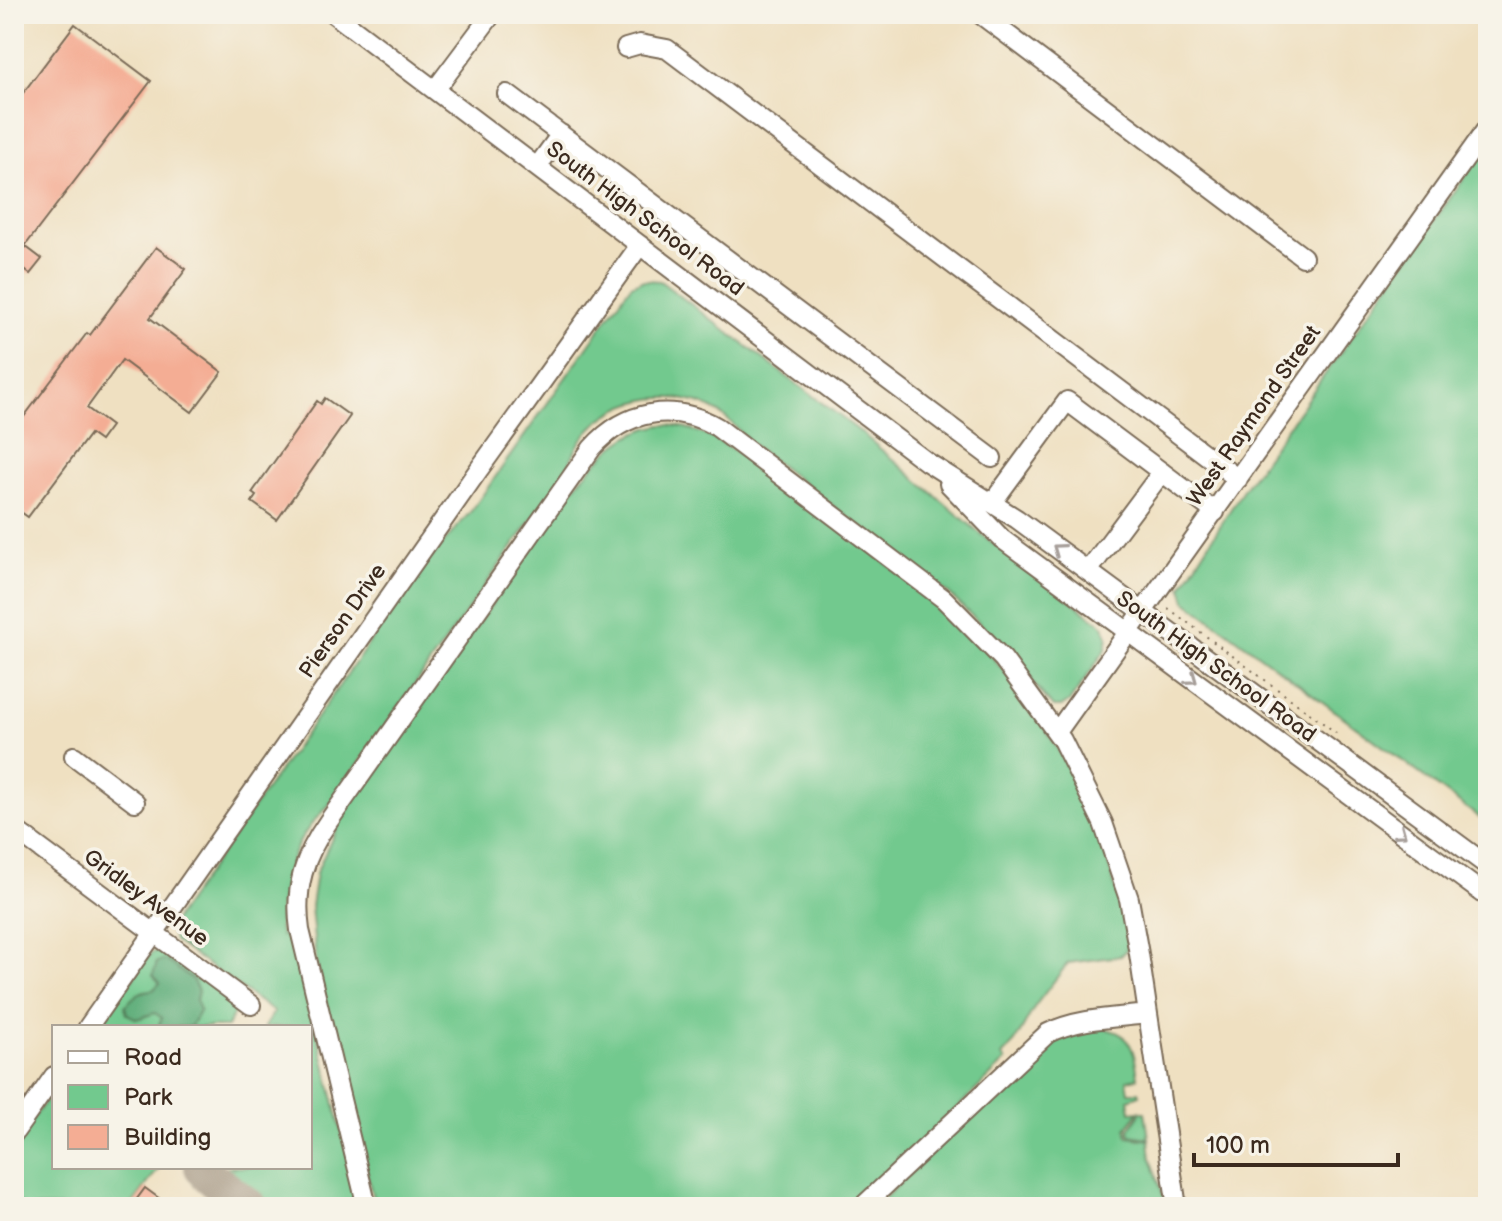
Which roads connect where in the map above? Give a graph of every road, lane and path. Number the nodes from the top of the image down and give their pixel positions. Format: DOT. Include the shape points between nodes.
graph roads {
  1 [pos="334,14"];
  2 [pos="492,14"];
  3 [pos="980,14"];
  4 [pos="626,48"];
  5 [pos="435,90"];
  6 [pos="507,94"];
  7 [pos="1488,127"];
  8 [pos="561,134"];
  9 [pos="537,167"];
  10 [pos="640,245"];
  11 [pos="1303,257"];
  12 [pos="992,458"];
  13 [pos="927,462"];
  14 [pos="1162,472"];
  15 [pos="1238,479"];
  16 [pos="992,503"];
  17 [pos="1215,512"];
  18 [pos="1088,571"];
  19 [pos="1149,605"];
  20 [pos="1129,633"];
  21 [pos="1057,732"];
  22 [pos="1349,742"];
  23 [pos="74,756"];
  24 [pos="135,802"];
  25 [pos="14,829"];
  26 [pos="1488,866"];
  27 [pos="1488,897"];
  28 [pos="154,934"];
  29 [pos="251,1005"];
  30 [pos="1148,1014"];
  31 [pos="89,1025"];
  32 [pos="52,1079"];
  33 [pos="14,1133"];
  34 [pos="367,1207"];
  35 [pos="862,1207"];
  36 [pos="1177,1207"];
  1 -- 5 [label="street, South High School Road"];
  2 -- 5 [label="street"];
  3 -- 11 [label="street"];
  4 -- 15 [label="street" via="640,44 667,49"];
  5 -- 9 [label="street, South High School Road"];
  6 -- 8 [label="street"];
  7 -- 15 [label="street, West Raymond Street"];
  8 -- 9 [label="street"];
  8 -- 12 [label="street"];
  9 -- 10 [label="street, South High School Road"];
  10 -- 13 [label="street, South High School Road"];
  10 -- 28 [label="street, Pierson Drive"];
  13 -- 16 [label="street, South High School Road"];
  13 -- 20 [label="street, South High School Road" via="1002,539"];
  14 -- 16 [label="street" via="1067,401"];
  14 -- 17 [label="street"];
  14 -- 18 [label="street"];
  15 -- 17 [label="street, West Raymond Street"];
  18 -- 16 [label="street, South High School Road, one-way"];
  17 -- 19 [label="street, West Raymond Street"];
  18 -- 19 [label="street, South High School Road"];
  19 -- 20 [label="street, West Raymond Street"];
  19 -- 22 [label="path"];
  19 -- 26 [label="street, South High School Road"];
  20 -- 21 [label="street, West Raymond Street"];
  20 -- 27 [label="street, South High School Road, one-way"];
  21 -- 30 [label="street" via="1093,799 1129,899"];
  21 -- 34 [label="street" via="990,643 944,599 717,427 667,412 638,416 611,429 496,583 316,839 304,865 298,894 300,930"];
  23 -- 24 [label="street"];
  25 -- 28 [label="street, Gridley Avenue"];
  28 -- 29 [label="street, Gridley Avenue"];
  28 -- 31 [label="street, Pierson Drive"];
  30 -- 35 [label="street" via="1063,1026 1048,1033"];
  30 -- 36 [label="street"];
  32 -- 33 [label="street"];
}
